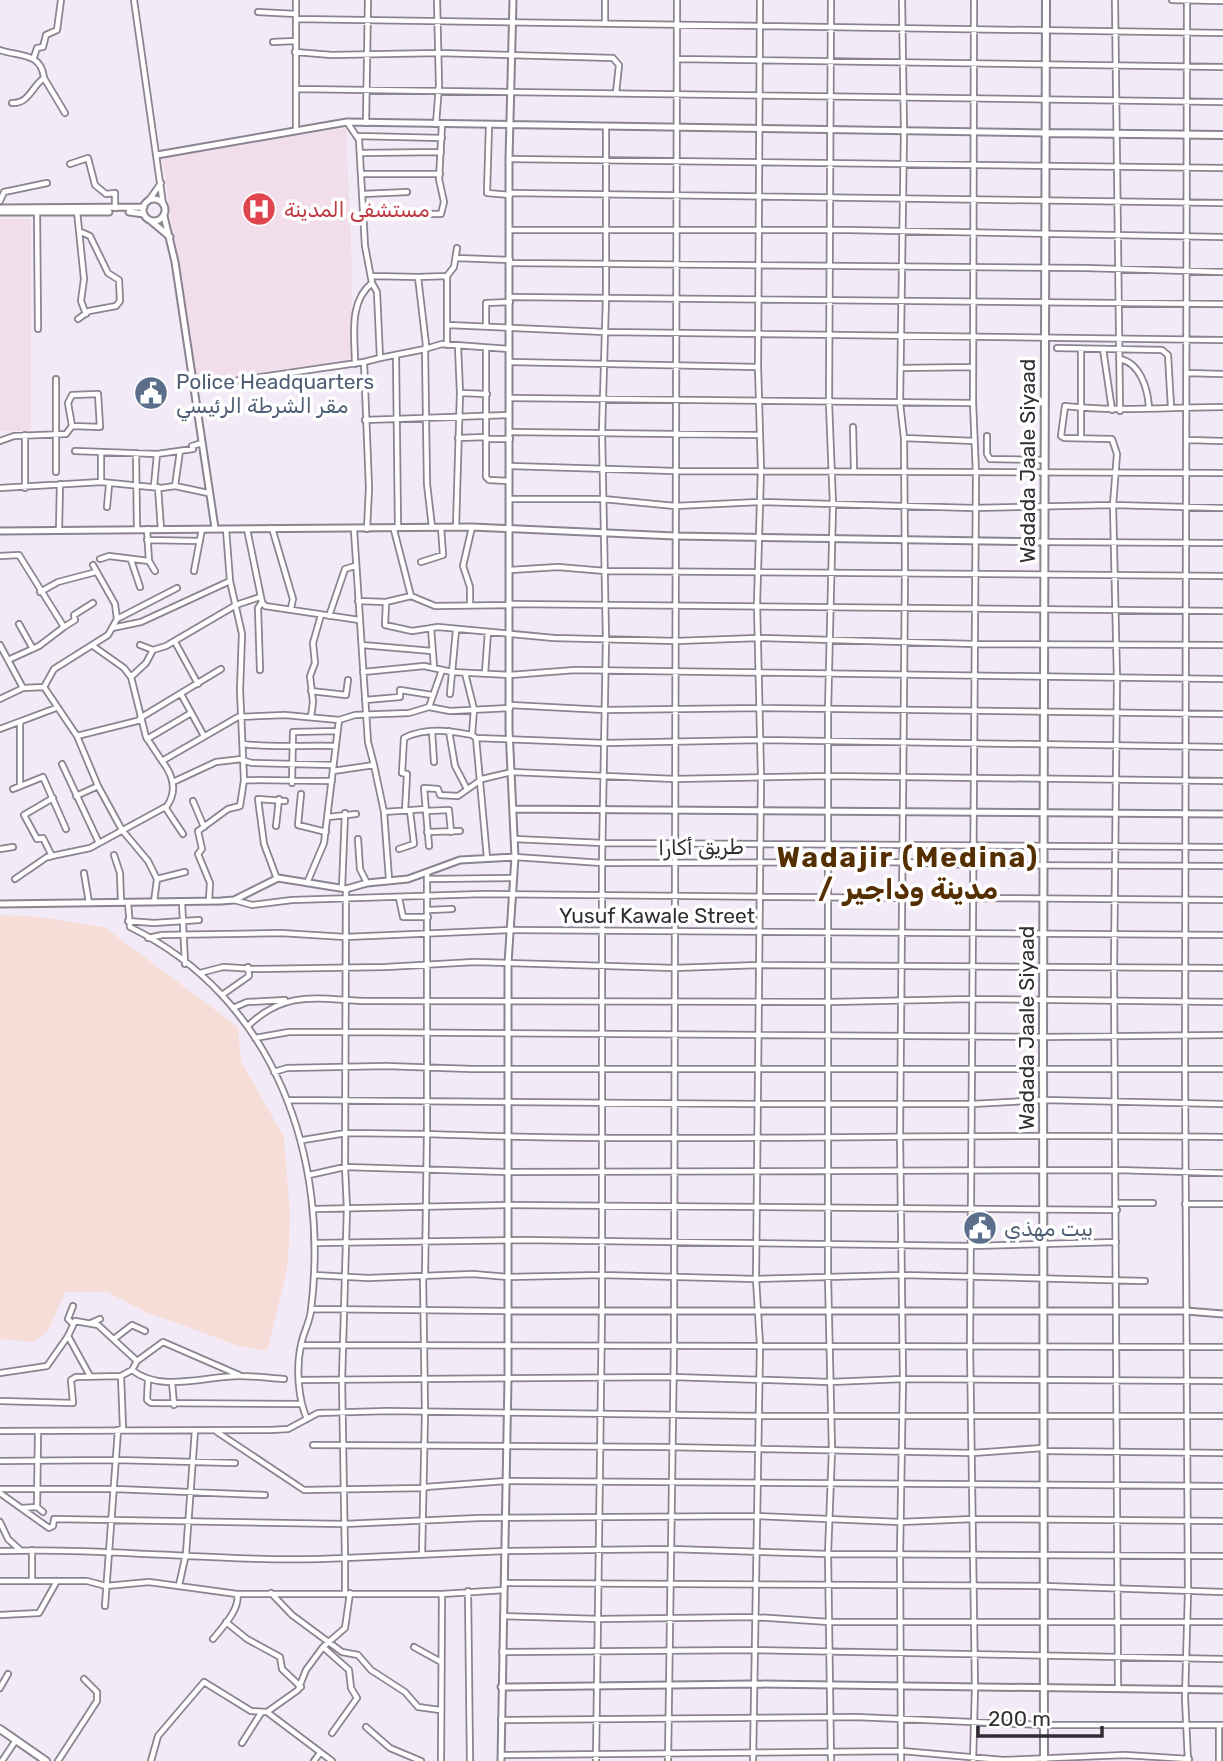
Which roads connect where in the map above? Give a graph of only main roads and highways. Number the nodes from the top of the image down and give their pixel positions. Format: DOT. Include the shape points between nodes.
graph roads {
  1 [pos="1046,0"];
  2 [pos="1046,133"];
  3 [pos="1223,135"];
  4 [pos="0,1729"];
  5 [pos="36,1758"];
  6 [pos="1044,1759"];
  7 [pos="46,1761"];
  1 -- 2 [label="main road, Wadada Jaale Siyaad"];
  2 -- 3 [label="main road"];
  2 -- 6 [label="main road, Wadada Jaale Siyaad"];
  4 -- 5 [label="main road"];
  5 -- 7 [label="main road"];
}
